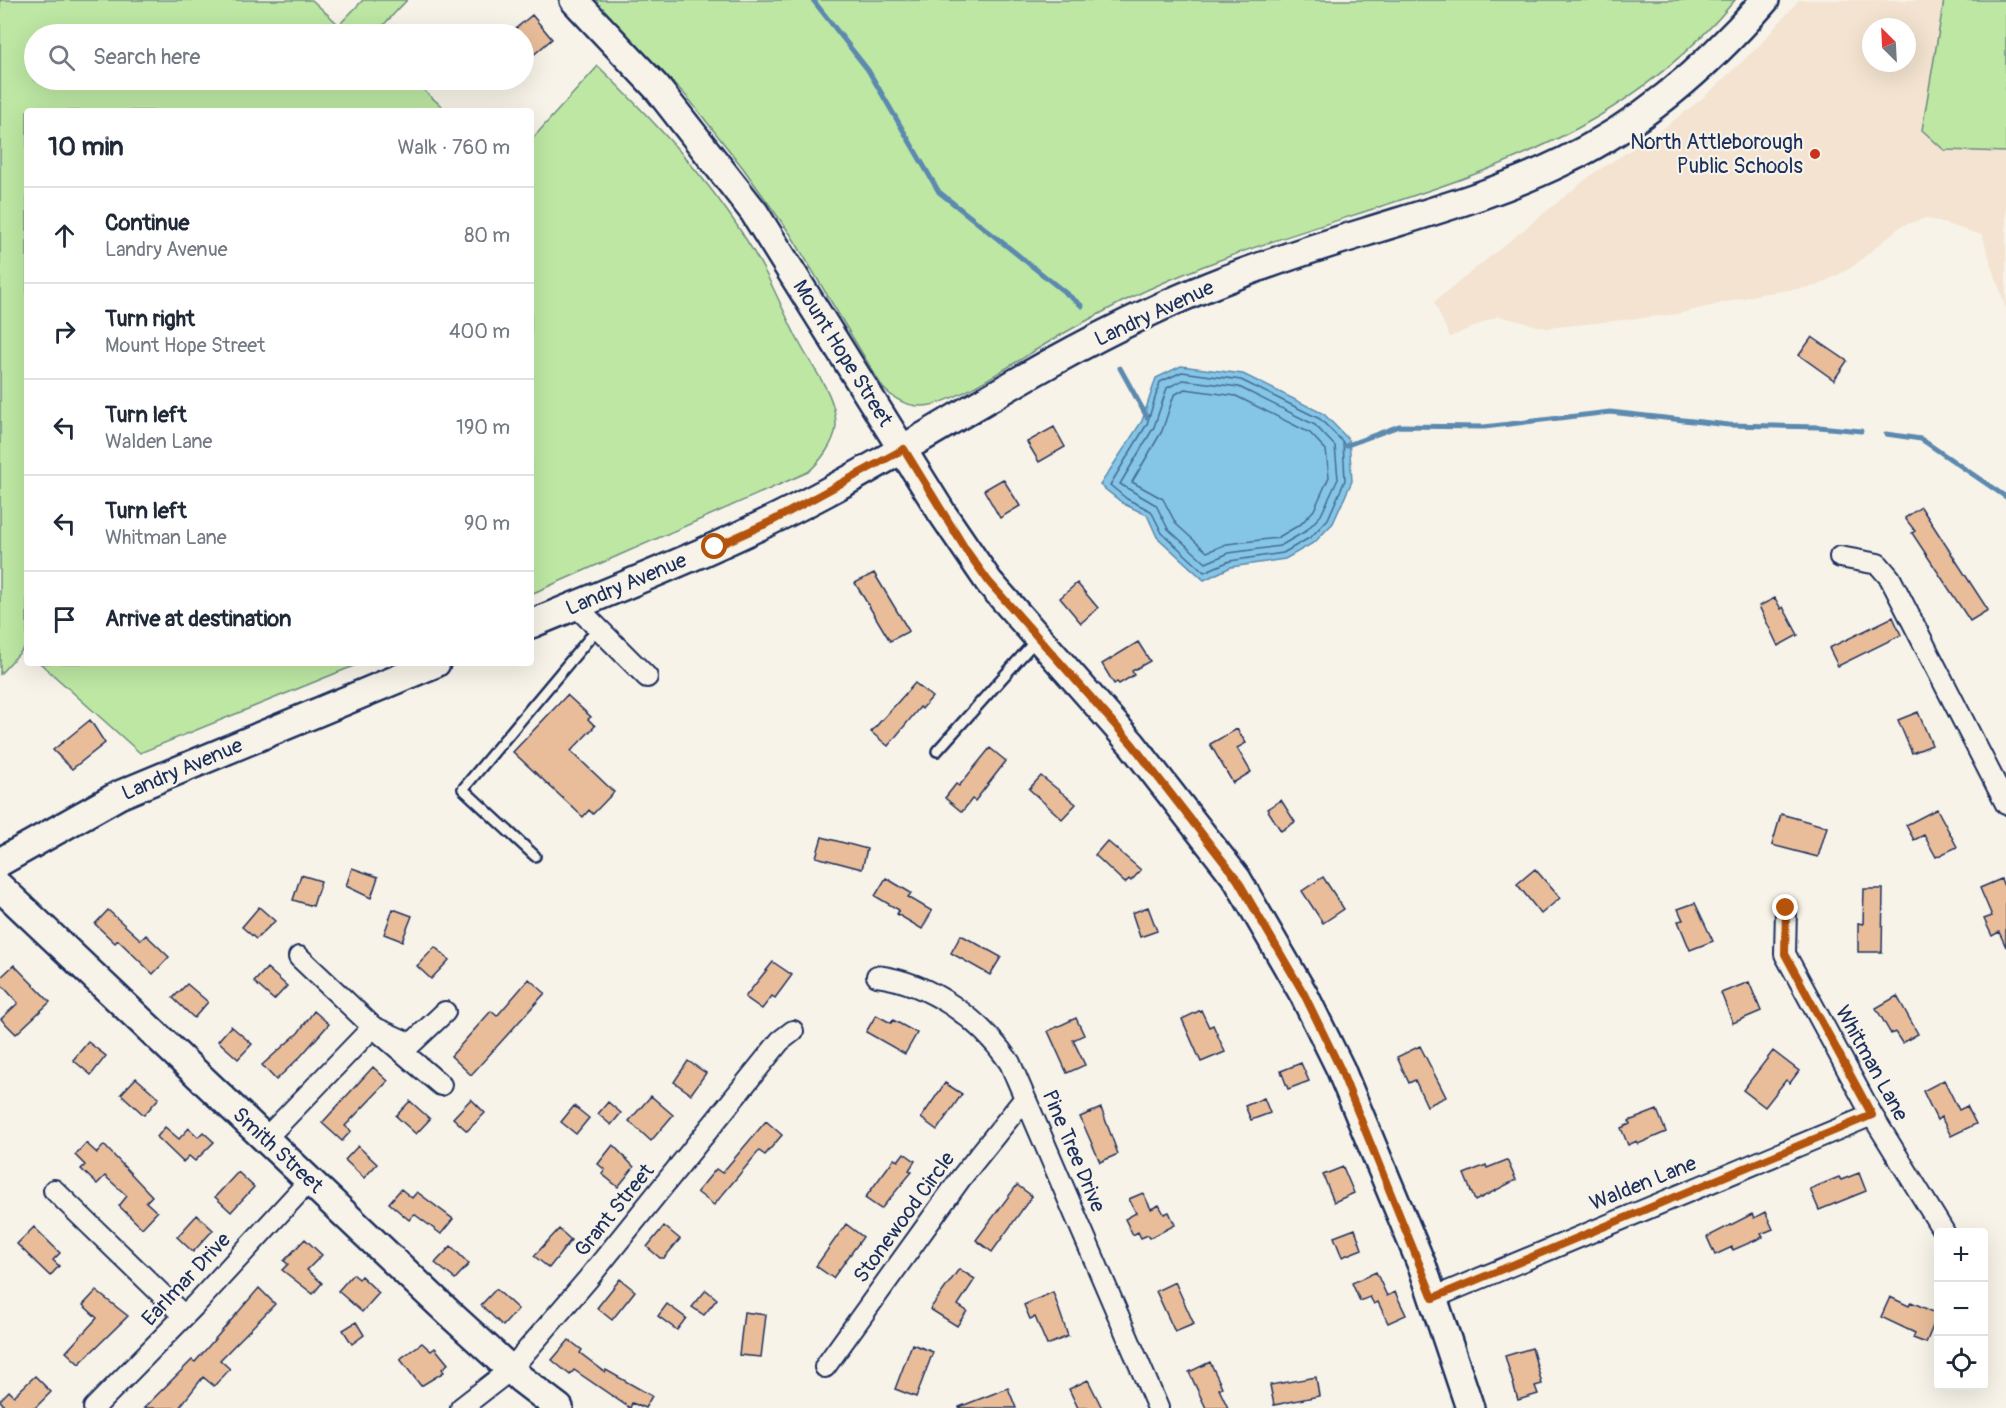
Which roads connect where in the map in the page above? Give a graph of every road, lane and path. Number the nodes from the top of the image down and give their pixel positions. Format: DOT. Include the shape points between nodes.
graph roads {
  1 [pos="573,0"];
  2 [pos="1765,0"];
  3 [pos="904,449"];
  4 [pos="1840,557"];
  5 [pos="576,606"];
  6 [pos="534,623"];
  7 [pos="598,628"];
  8 [pos="1037,639"];
  9 [pos="429,666"];
  10 [pos="647,677"];
  11 [pos="938,751"];
  12 [pos="2005,798"];
  13 [pos="535,856"];
  14 [pos="0,862"];
  15 [pos="0,887"];
  16 [pos="1786,908"];
  17 [pos="299,957"];
  18 [pos="877,976"];
  19 [pos="445,1012"];
  20 [pos="374,1027"];
  21 [pos="793,1031"];
  22 [pos="441,1085"];
  23 [pos="1025,1098"];
  24 [pos="1872,1115"];
  25 [pos="266,1138"];
  26 [pos="310,1180"];
  27 [pos="54,1190"];
  28 [pos="1941,1228"];
  29 [pos="1433,1298"];
  30 [pos="184,1316"];
  31 [pos="825,1366"];
  32 [pos="510,1370"];
  33 [pos="94,1408"];
  34 [pos="461,1408"];
  35 [pos="559,1408"];
  36 [pos="1158,1408"];
  37 [pos="1470,1408"];
  1 -- 3 [label="street, Mount Hope Street" via="657,88 754,212"];
  2 -- 3 [label="street, Landry Avenue" via="1680,86 1625,126 1565,161 1463,202 1255,269 1153,310 1050,364"];
  3 -- 5 [label="street, Landry Avenue" via="772,521"];
  3 -- 8 [label="street, Mount Hope Street" via="966,550"];
  4 -- 12 [label="street" via="1878,564 1902,597"];
  5 -- 6 [label="street, Landry Avenue"];
  5 -- 7 [label="street"];
  7 -- 10 [label="street"];
  7 -- 13 [label="lane" via="463,789"];
  8 -- 11 [label="lane"];
  8 -- 29 [label="street, Mount Hope Street" via="1132,744 1186,811 1237,879 1268,930 1340,1068"];
  9 -- 14 [label="street, Landry Avenue" via="119,795"];
  15 -- 25 [label="street, Smith Street"];
  16 -- 24 [label="street, Whitman Lane" via="1785,954"];
  17 -- 20 [label="street"];
  18 -- 23 [label="street, Pine Tree Drive" via="903,980 970,1018 1010,1063"];
  19 -- 20 [label="street" via="411,1044"];
  20 -- 22 [label="street"];
  20 -- 25 [label="street"];
  21 -- 32 [label="street, Grant Street" via="780,1041"];
  23 -- 31 [label="street, Stonewood Circle" via="961,1178"];
  23 -- 36 [label="street, Pine Tree Drive"];
  24 -- 28 [label="street, Whitman Lane"];
  24 -- 29 [label="street, Walden Lane"];
  25 -- 26 [label="street, Smith Street"];
  26 -- 30 [label="street, Earlmar Drive"];
  26 -- 32 [label="street, Smith Street"];
  27 -- 30 [label="street"];
  29 -- 37 [label="street, Mount Hope Street"];
  30 -- 33 [label="street, Earlmar Drive"];
  32 -- 34 [label="street, Grant Street"];
  32 -- 35 [label="street, Smith Street"];
}
